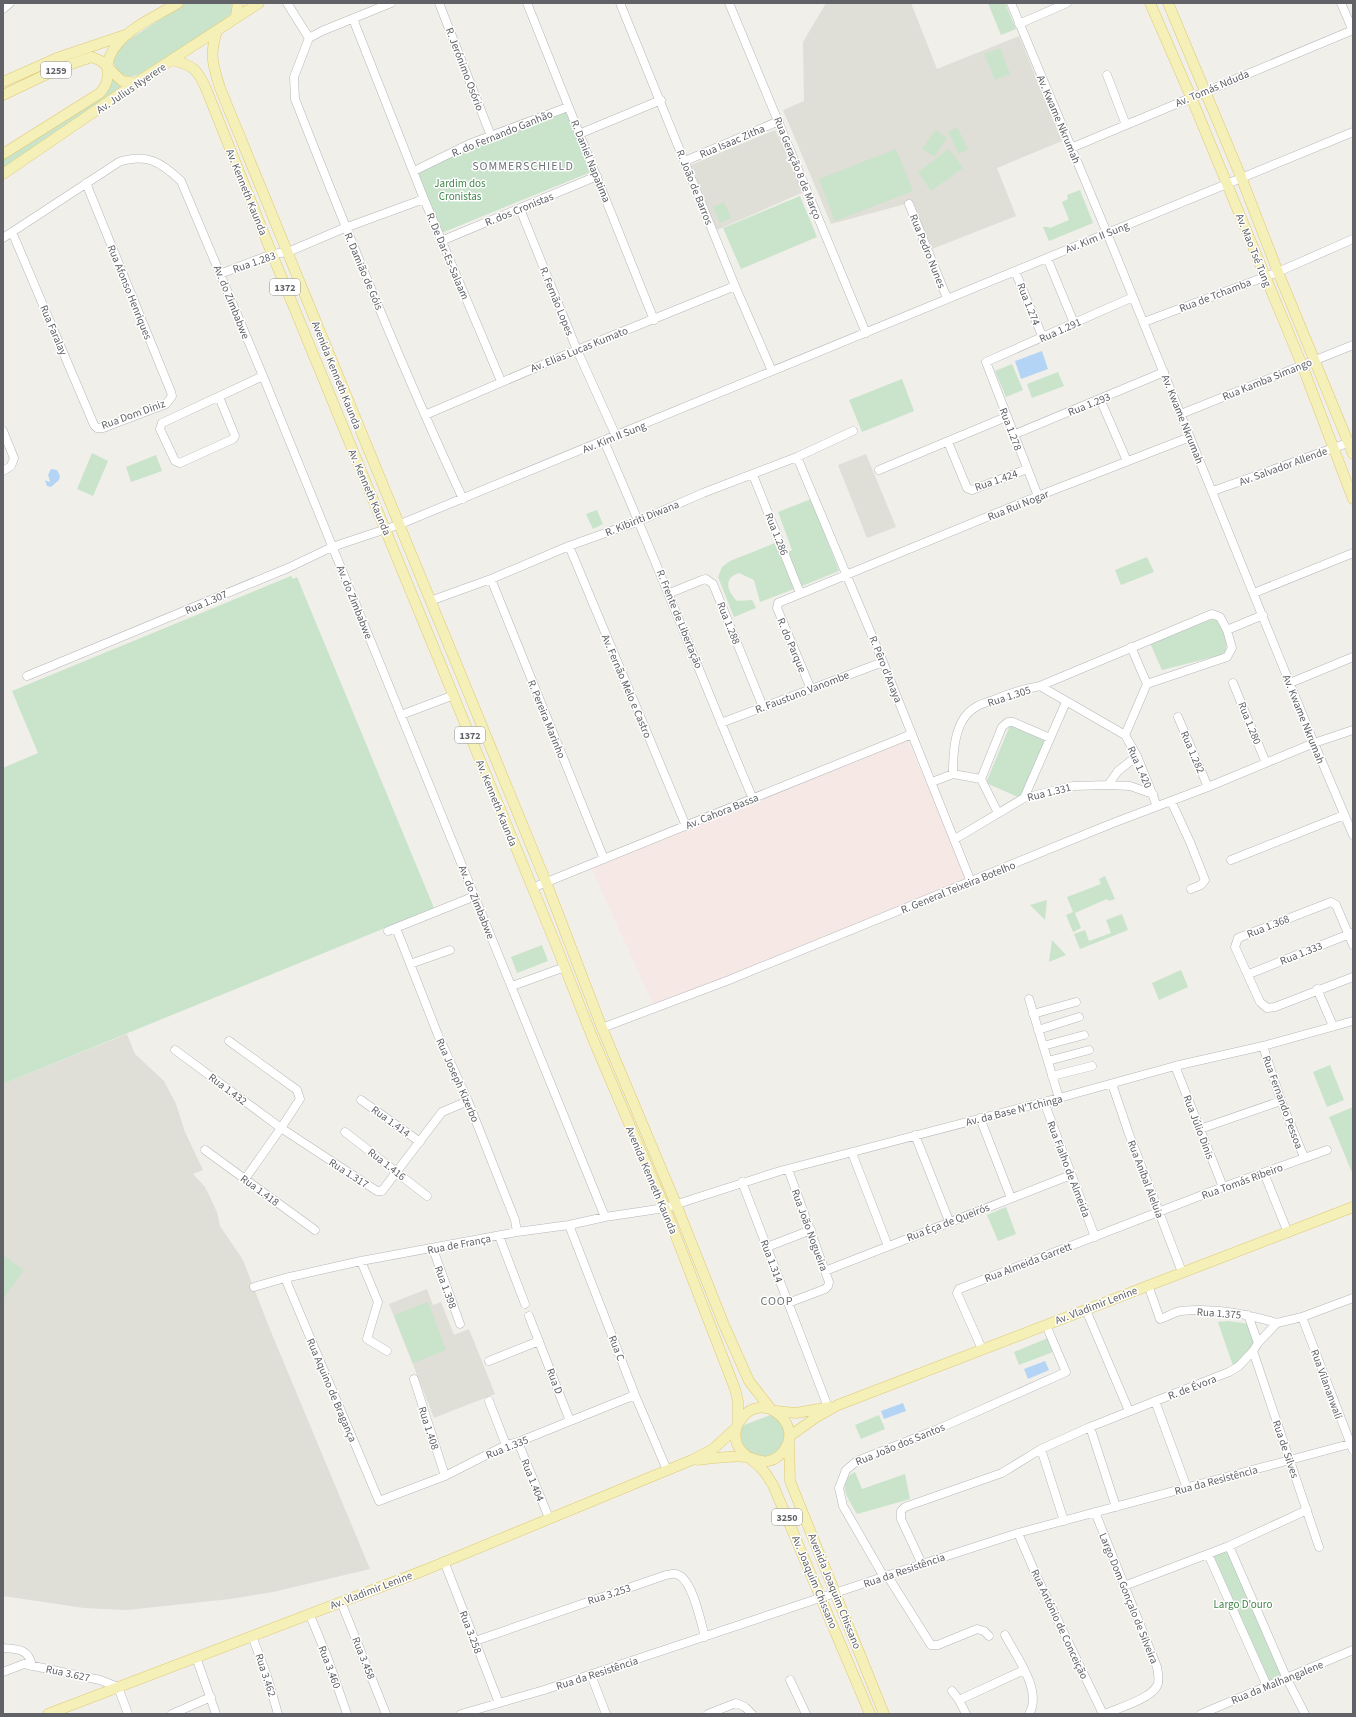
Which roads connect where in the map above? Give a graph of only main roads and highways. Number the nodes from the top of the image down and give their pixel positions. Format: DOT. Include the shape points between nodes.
graph roads {
  1 [pos="178,3"];
  2 [pos="238,3"];
  3 [pos="259,3"];
  4 [pos="1150,3"];
  5 [pos="1168,3"];
  6 [pos="236,16"];
  7 [pos="217,31"];
  8 [pos="128,34"];
  9 [pos="171,60"];
  10 [pos="108,68"];
  11 [pos="3,82"];
  12 [pos="136,83"];
  13 [pos="3,95"];
  14 [pos="3,154"];
  15 [pos="3,174"];
  16 [pos="288,252"];
  17 [pos="1351,442"];
  18 [pos="1353,454"];
  19 [pos="1353,499"];
  20 [pos="405,541"];
  21 [pos="567,938"];
  22 [pos="554,940"];
  23 [pos="1353,1207"];
  24 [pos="832,1407"];
  25 [pos="773,1410"];
  26 [pos="737,1426"];
  27 [pos="789,1440"];
  28 [pos="747,1457"];
  29 [pos="692,1460"];
  30 [pos="66,1711"];
  31 [pos="48,1714"];
  32 [pos="870,1714"];
  33 [pos="884,1714"];
  1 -- 8 [label="main road"];
  2 -- 6 [label="main road"];
  3 -- 6 [label="main road, Av. Julius Nyerere"];
  4 -- 19 [label="main road, Av. Mao Tsé Tung" via="1302,365"];
  5 -- 17 [label="main road, Av. Mao Tsé Tung"];
  6 -- 7 [label="main road, Av. Julius Nyerere"];
  7 -- 9 [label="main road, Av. Julius Nyerere"];
  7 -- 16 [label="main road, Av. Kenneth Kaunda" via="211,51 216,76"];
  8 -- 10 [label="main road" via="112,52"];
  8 -- 11 [label="main road" via="57,58"];
  9 -- 12 [label="main road, Av. Julius Nyerere"];
  9 -- 22 [label="main road, Av. Kenneth Kaunda / 1372" via="188,64 201,76"];
  10 -- 12 [label="main road" via="122,80"];
  10 -- 13 [label="main road, 1259" via="92,57 85,58"];
  10 -- 14 [label="main road" via="109,78 100,93"];
  12 -- 15 [label="main road, Av. Julius Nyerere"];
  16 -- 20 [label="main road, Avenida Kenneth Kaunda"];
  17 -- 18 [label="main road, Av. Mao Tsé Tung"];
  20 -- 21 [label="main road, Av. Kenneth Kaunda / 1372"];
  21 -- 25 [label="main road, Avenida Kenneth Kaunda" via="724,1325 749,1382"];
  22 -- 26 [label="main road, Avenida Kenneth Kaunda" via="665,1208 735,1389 738,1401"];
  23 -- 24 [label="main road, Av. Vladimir Lenine"];
  24 -- 25 [label="main road, Av. Vladimir Lenine" via="796,1412"];
  24 -- 27 [label="main road, Av. Vladimir Lenine"];
  25 -- 26 [label="main road" via="751,1410 743,1416"];
  25 -- 27 [label="main road" via="784,1418 789,1426"];
  26 -- 28 [label="main road" via="737,1444"];
  26 -- 29 [label="main road, Av. Vladimir Lenine" via="713,1449"];
  27 -- 28 [label="main road" via="780,1456 767,1462"];
  27 -- 33 [label="main road, Avenida Joaquim Chissano" via="790,1481"];
  28 -- 29 [label="main road, Av. Vladimir Lenine"];
  28 -- 32 [label="main road, Av. Joaquim Chissano / 3250" via="761,1468 773,1485"];
  29 -- 30 [label="main road, Av. Vladimir Lenine" via="341,1602 118,1687"];
  30 -- 31 [label="main road, Av. Vladimir Lenine"];
}
